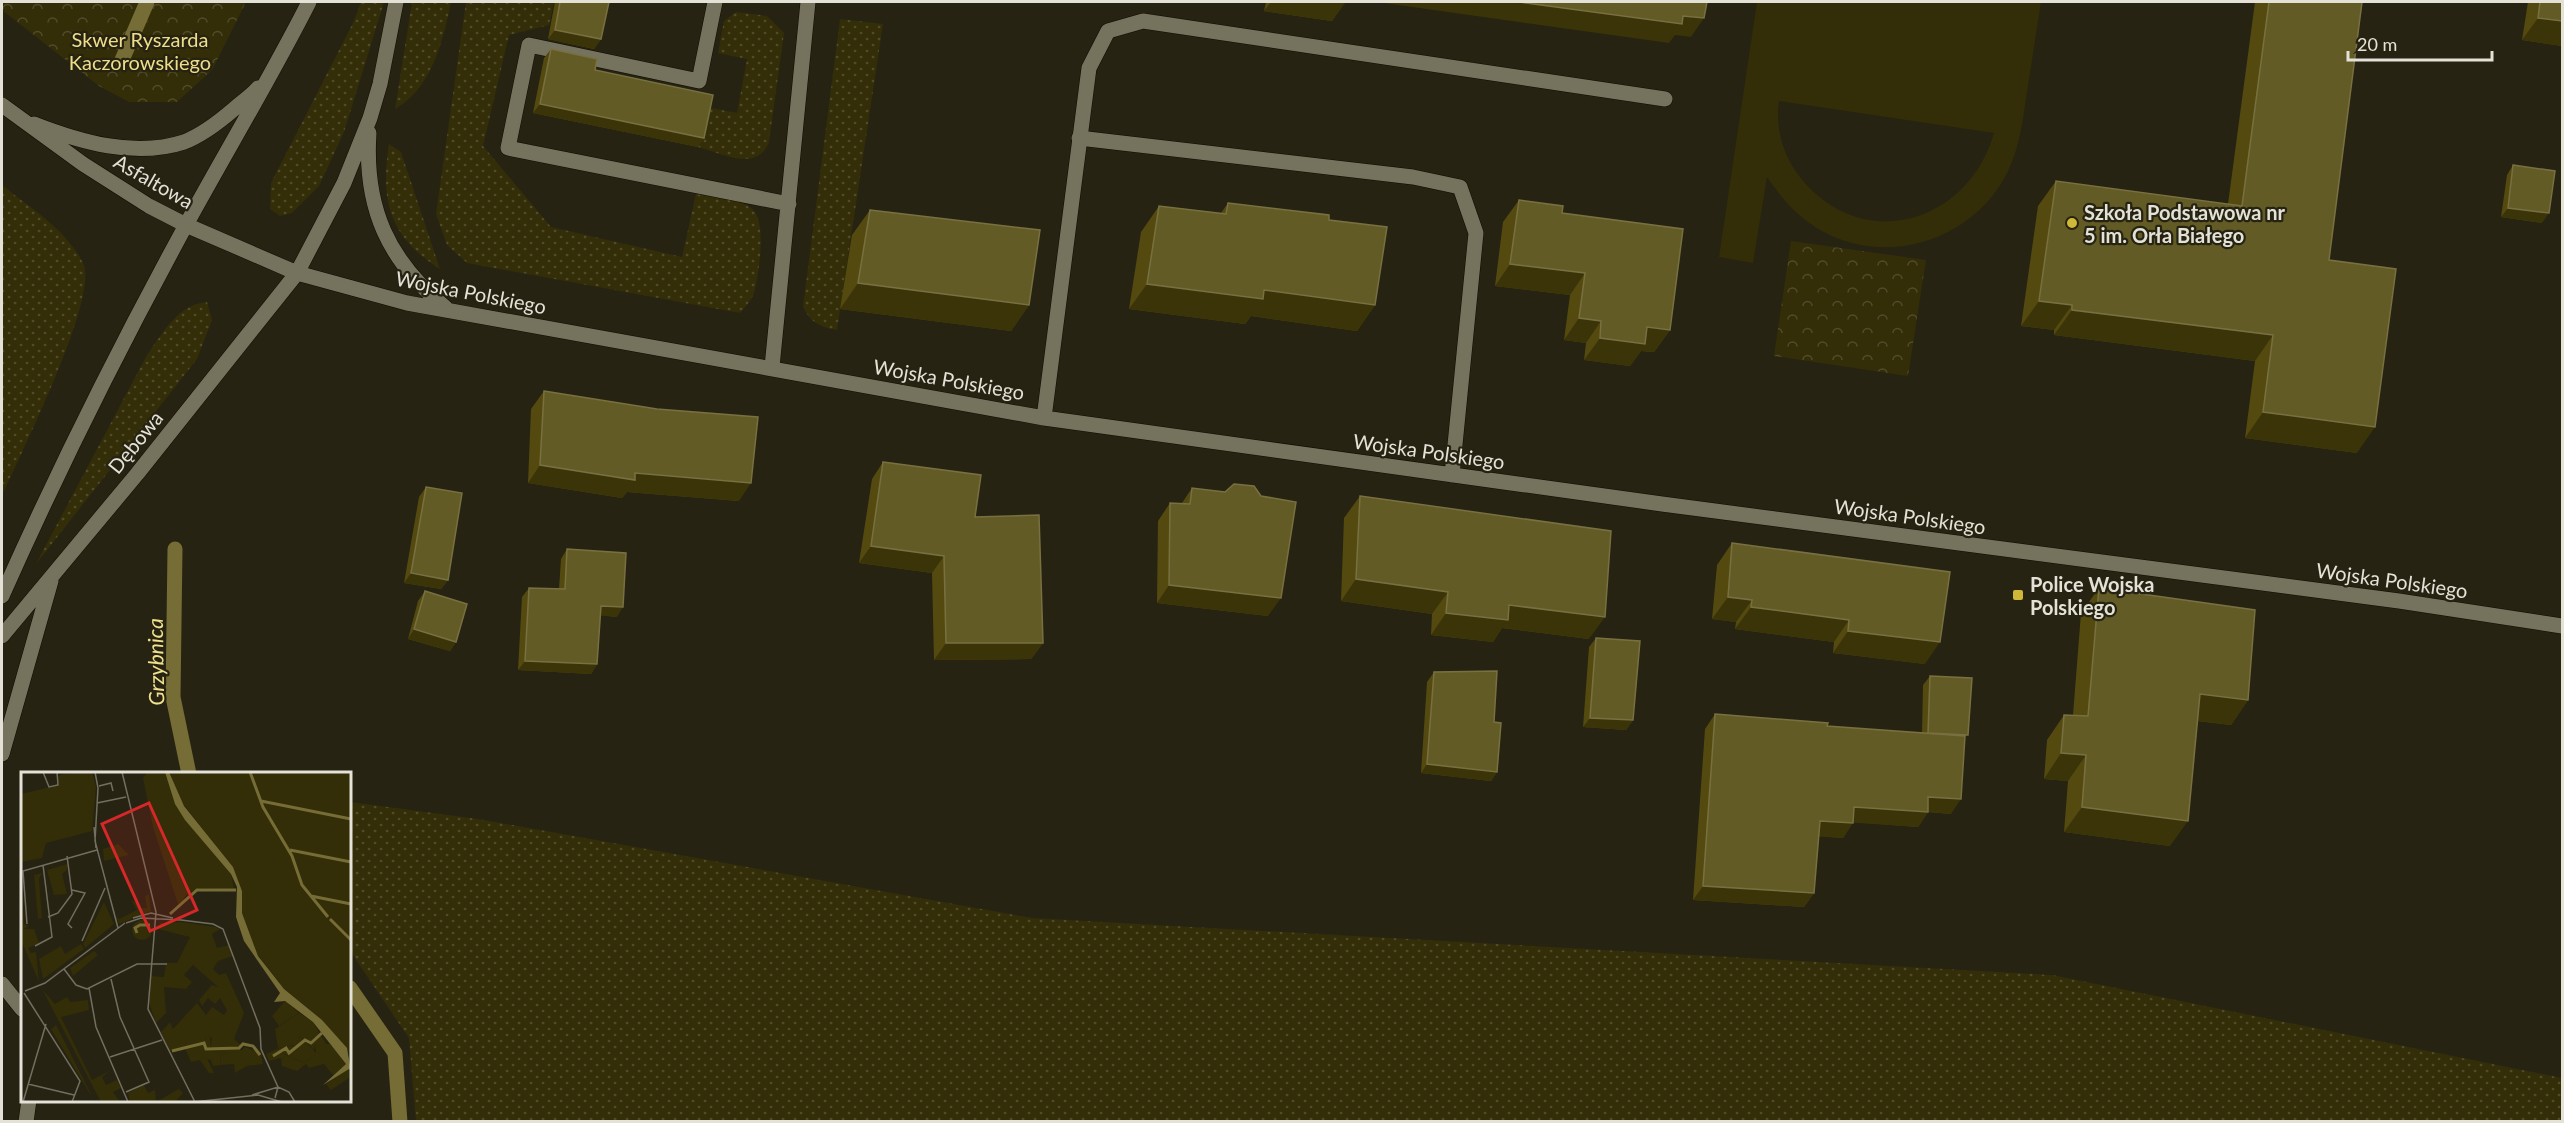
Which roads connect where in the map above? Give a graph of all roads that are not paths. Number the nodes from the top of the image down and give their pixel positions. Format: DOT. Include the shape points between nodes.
graph roads {
  1 [pos="309,2"];
  2 [pos="396,2"];
  3 [pos="714,2"];
  4 [pos="808,2"];
  5 [pos="276,67"];
  6 [pos="1665,99"];
  7 [pos="2,105"];
  8 [pos="15,116"];
  9 [pos="370,118"];
  10 [pos="1079,138"];
  11 [pos="789,204"];
  12 [pos="186,225"];
  13 [pos="297,273"];
  14 [pos="448,310"];
  15 [pos="772,367"];
  16 [pos="1044,418"];
  17 [pos="1452,475"];
  18 [pos="53,573"];
  19 [pos="2,596"];
  20 [pos="2562,626"];
  21 [pos="2,636"];
  22 [pos="2,754"];
  23 [pos="2,984"];
  24 [pos="21,1008"];
  25 [pos="29,1102"];
  26 [pos="26,1122"];
  1 -- 5 [label="street"];
  2 -- 9 [label="street"];
  3 -- 11 [label="street" via="699,81 529,45 507,148"];
  4 -- 11 [label="street"];
  5 -- 8 [label="street" via="255,92 221,120 186,141 169,146 122,147 88,141"];
  5 -- 12 [label="street"];
  6 -- 10 [label="street" via="1143,21 1108,31 1089,68"];
  7 -- 8 [label="street, Asfaltowa"];
  8 -- 12 [label="street, Asfaltowa" via="117,186"];
  9 -- 13 [label="street, Dębowa" via="344,183"];
  9 -- 14 [label="street" via="368,163 378,223 410,273"];
  10 -- 16 [label="street"];
  10 -- 17 [label="street" via="1413,177 1460,187 1476,233"];
  11 -- 15 [label="street"];
  12 -- 13 [label="street, Asfaltowa"];
  12 -- 19 [label="street" via="70,452"];
  13 -- 14 [label="street, Wojska Polskiego" via="368,294"];
  13 -- 18 [label="street, Dębowa"];
  14 -- 15 [label="street, Wojska Polskiego"];
  15 -- 16 [label="street, Wojska Polskiego"];
  16 -- 17 [label="street, Wojska Polskiego"];
  17 -- 20 [label="street, Wojska Polskiego"];
  18 -- 21 [label="street, Dębowa"];
  18 -- 22 [label="street"];
  23 -- 24 [label="street"];
  25 -- 26 [label="street"];
}
